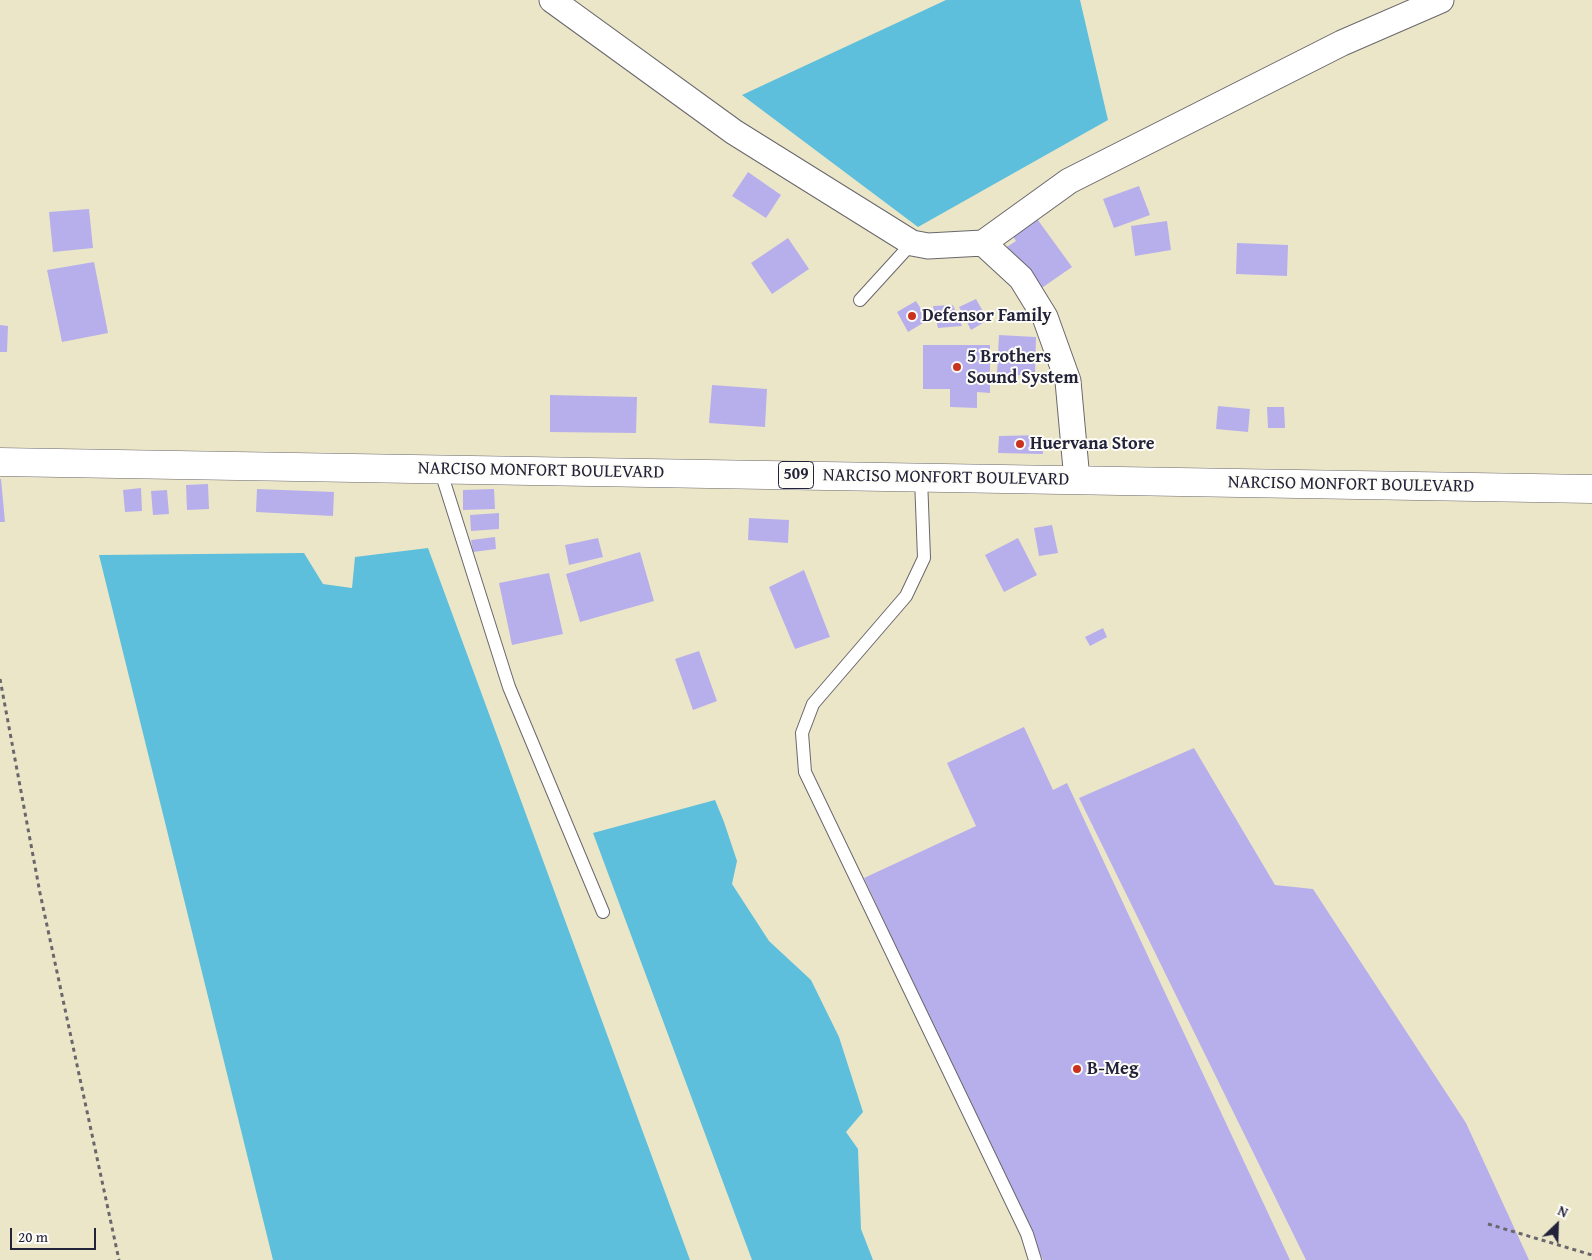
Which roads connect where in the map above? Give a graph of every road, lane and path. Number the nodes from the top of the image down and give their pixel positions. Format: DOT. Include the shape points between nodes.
graph roads {
  1 [pos="552,0"];
  2 [pos="1441,0"];
  3 [pos="912,243"];
  4 [pos="983,243"];
  5 [pos="860,300"];
  6 [pos="0,462"];
  7 [pos="440,470"];
  8 [pos="921,478"];
  9 [pos="1078,480"];
  10 [pos="1592,489"];
  11 [pos="0,680"];
  12 [pos="603,912"];
  13 [pos="1488,1224"];
  14 [pos="1592,1255"];
  15 [pos="119,1260"];
  16 [pos="1035,1260"];
  1 -- 3 [label="street" via="734,132"];
  2 -- 4 [label="street" via="1342,43 1069,180"];
  3 -- 4 [label="street" via="928,246"];
  3 -- 5 [label="lane"];
  4 -- 9 [label="street" via="1021,278 1045,317 1068,381"];
  6 -- 7 [label="main road, NARCISO MONFORT BOULEVARD / 509"];
  7 -- 8 [label="main road, NARCISO MONFORT BOULEVARD / 509"];
  7 -- 12 [label="lane" via="510,687"];
  8 -- 9 [label="main road, NARCISO MONFORT BOULEVARD / 509"];
  8 -- 16 [label="lane" via="924,558 906,596 813,704 802,733 805,772 1027,1234"];
  9 -- 10 [label="main road, NARCISO MONFORT BOULEVARD / 509"];
  11 -- 15 [label="path" via="40,893"];
  13 -- 14 [label="path"];
}
